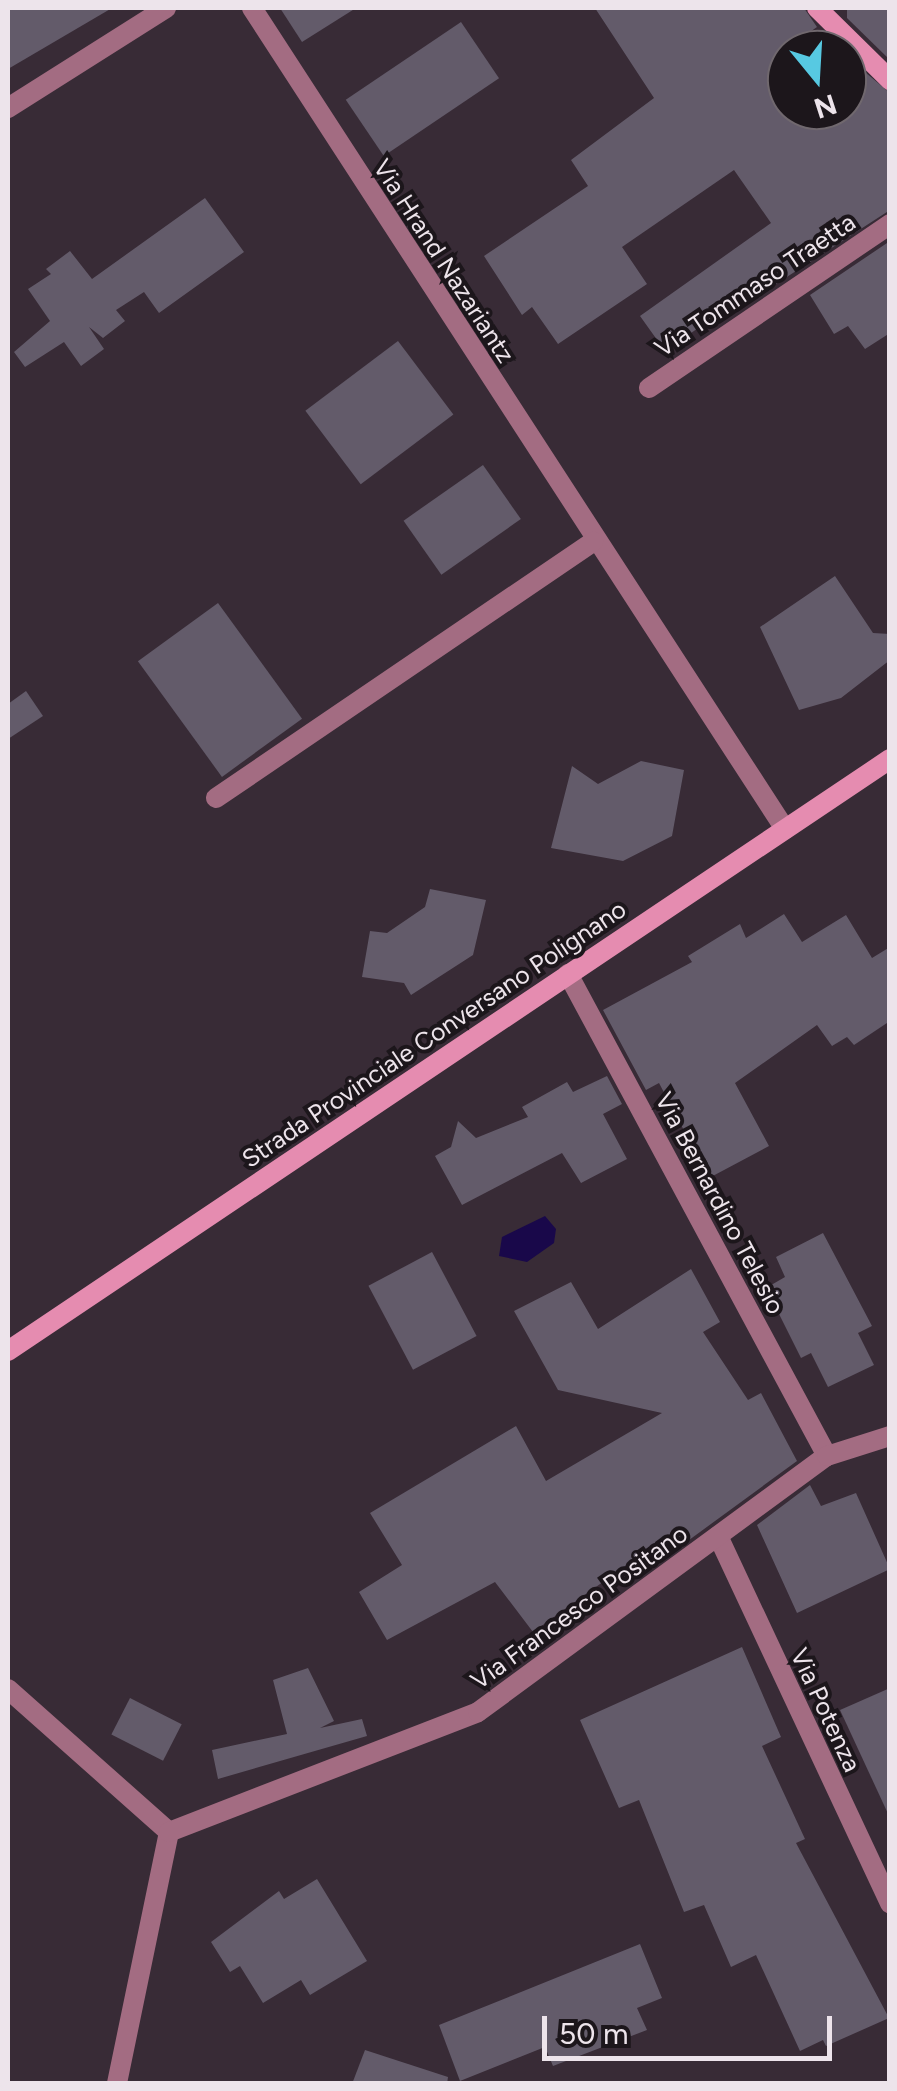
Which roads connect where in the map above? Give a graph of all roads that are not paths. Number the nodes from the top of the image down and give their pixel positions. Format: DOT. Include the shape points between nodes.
graph roads {
  1 [pos="166,8"];
  2 [pos="252,8"];
  3 [pos="816,8"];
  4 [pos="890,80"];
  5 [pos="8,108"];
  6 [pos="890,224"];
  7 [pos="649,388"];
  8 [pos="594,542"];
  9 [pos="890,759"];
  10 [pos="216,798"];
  11 [pos="786,829"];
  12 [pos="568,974"];
  13 [pos="8,1351"];
  14 [pos="890,1436"];
  15 [pos="827,1456"];
  16 [pos="718,1536"];
  17 [pos="8,1689"];
  18 [pos="169,1832"];
  19 [pos="890,1904"];
  20 [pos="116,2084"];
  1 -- 5 [label="street"];
  2 -- 8 [label="street, Via Hrand Nazariantz"];
  3 -- 4 [label="main road"];
  6 -- 7 [label="street, Via Tommaso Traetta"];
  8 -- 10 [label="street"];
  8 -- 11 [label="street, Via Hrand Nazariantz"];
  9 -- 11 [label="main road, Strada Provinciale Conversano Polignano"];
  11 -- 12 [label="main road, Strada Provinciale Conversano Polignano"];
  12 -- 13 [label="main road, Strada Provinciale Conversano Polignano"];
  12 -- 15 [label="street, Via Bernardino Telesio"];
  14 -- 15 [label="street, Via Francesco Positano"];
  15 -- 16 [label="street, Via Francesco Positano"];
  16 -- 18 [label="street, Via Francesco Positano" via="478,1712"];
  16 -- 19 [label="street, Via Potenza"];
  17 -- 18 [label="street"];
  18 -- 20 [label="street"];
}
